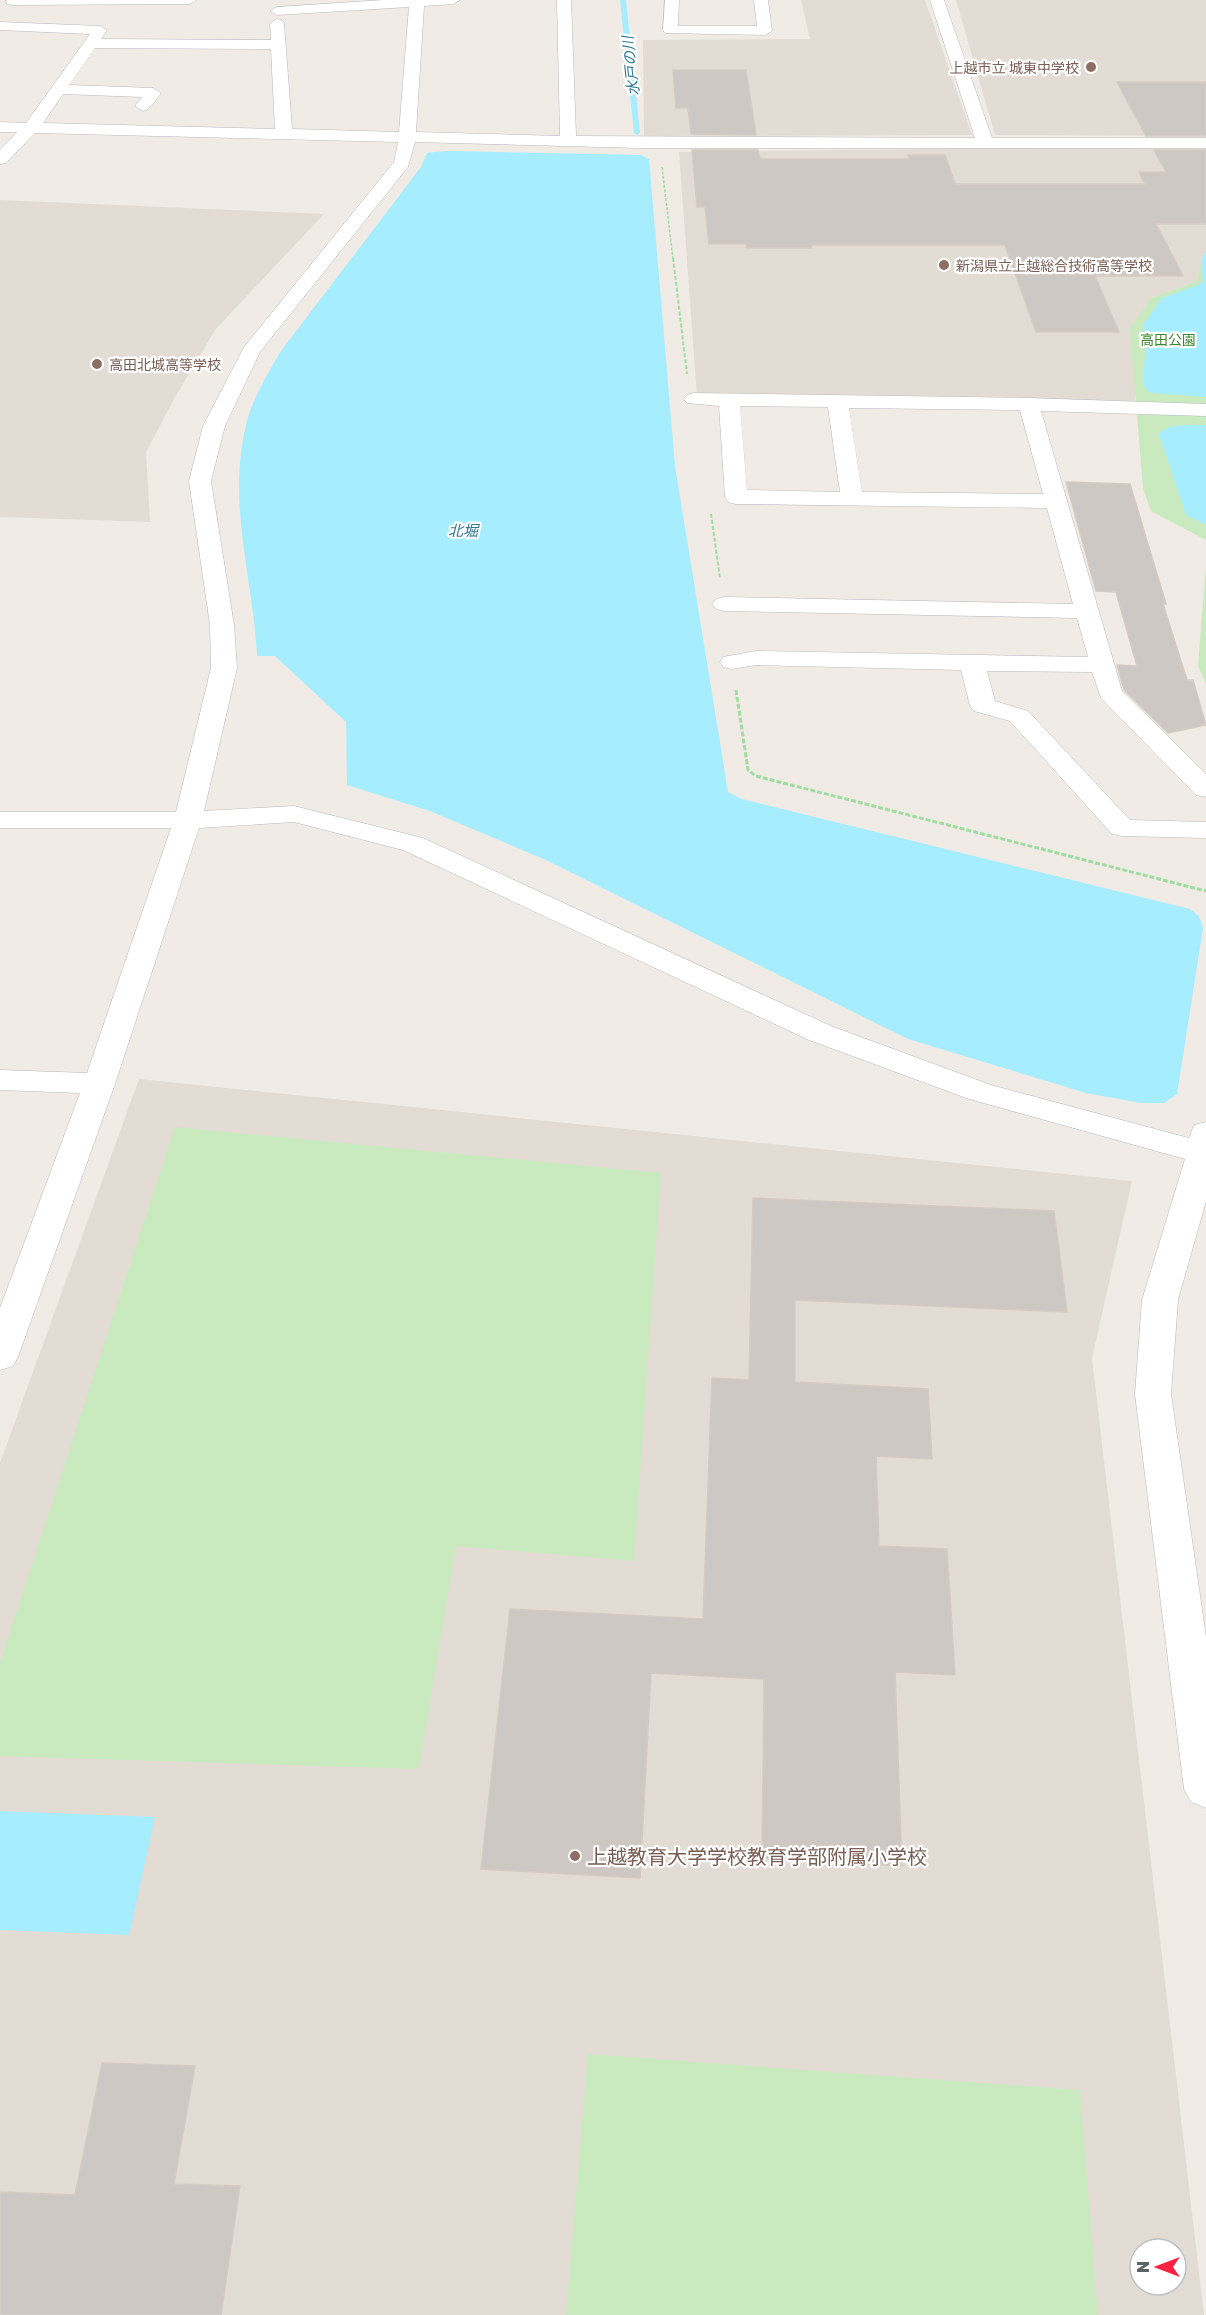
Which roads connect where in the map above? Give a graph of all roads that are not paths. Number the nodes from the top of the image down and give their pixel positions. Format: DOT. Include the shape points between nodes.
graph roads {
  1 [pos="13,0"];
  2 [pos="190,0"];
  3 [pos="453,0"];
  4 [pos="564,0"];
  5 [pos="672,0"];
  6 [pos="761,0"];
  7 [pos="937,0"];
  8 [pos="417,1"];
  9 [pos="324,4"];
  10 [pos="276,5"];
  11 [pos="0,11"];
  12 [pos="0,26"];
  13 [pos="92,43"];
  14 [pos="277,45"];
  15 [pos="59,88"];
  16 [pos="143,106"];
  17 [pos="0,127"];
  18 [pos="31,128"];
  19 [pos="284,135"];
  20 [pos="407,139"];
  21 [pos="568,141"];
  22 [pos="985,143"];
  23 [pos="1206,143"];
  24 [pos="0,159"];
  25 [pos="694,399"];
  26 [pos="729,400"];
  27 [pos="838,401"];
  28 [pos="1029,404"];
  29 [pos="1206,410"];
  30 [pos="852,498"];
  31 [pos="1056,501"];
  32 [pos="724,604"];
  33 [pos="1086,611"];
  34 [pos="732,662"];
  35 [pos="972,663"];
  36 [pos="1101,665"];
  37 [pos="1206,789"];
  38 [pos="188,819"];
  39 [pos="0,820"];
  40 [pos="1206,830"];
  41 [pos="0,1080"];
  42 [pos="99,1084"];
  43 [pos="1205,1146"];
  44 [pos="0,1357"];
  45 [pos="1206,1789"];
  1 -- 2 [label="street"];
  1 -- 11 [label="street"];
  3 -- 8 [label="street"];
  4 -- 21 [label="street"];
  5 -- 6 [label="street" via="670,30 765,32"];
  7 -- 22 [label="street"];
  8 -- 9 [label="street"];
  8 -- 20 [label="street"];
  9 -- 10 [label="street"];
  10 -- 14 [label="street"];
  12 -- 13 [label="street" via="100,30"];
  13 -- 14 [label="street"];
  13 -- 15 [label="street"];
  14 -- 19 [label="street"];
  15 -- 16 [label="street" via="153,93"];
  15 -- 18 [label="street"];
  17 -- 18 [label="street"];
  18 -- 19 [label="street"];
  18 -- 24 [label="street"];
  19 -- 20 [label="street"];
  20 -- 21 [label="street"];
  20 -- 38 [label="street" via="402,163 251,351 214,426 200,482 222,625 224,668"];
  21 -- 22 [label="street"];
  22 -- 23 [label="street"];
  25 -- 26 [label="street"];
  26 -- 27 [label="street"];
  26 -- 30 [label="street" via="736,497"];
  27 -- 28 [label="street"];
  27 -- 30 [label="street"];
  28 -- 29 [label="street"];
  28 -- 31 [label="street"];
  30 -- 31 [label="street"];
  31 -- 33 [label="street"];
  32 -- 33 [label="street"];
  33 -- 36 [label="street"];
  34 -- 35 [label="street" via="756,658"];
  35 -- 36 [label="street"];
  35 -- 40 [label="street" via="983,706 1019,716 1122,828"];
  36 -- 37 [label="street" via="1114,698"];
  38 -- 39 [label="street"];
  38 -- 42 [label="street"];
  38 -- 43 [label="street" via="294,814 413,844 820,1033 980,1092"];
  41 -- 42 [label="street"];
  42 -- 44 [label="street"];
  43 -- 45 [label="street" via="1160,1299 1153,1394"];
}
